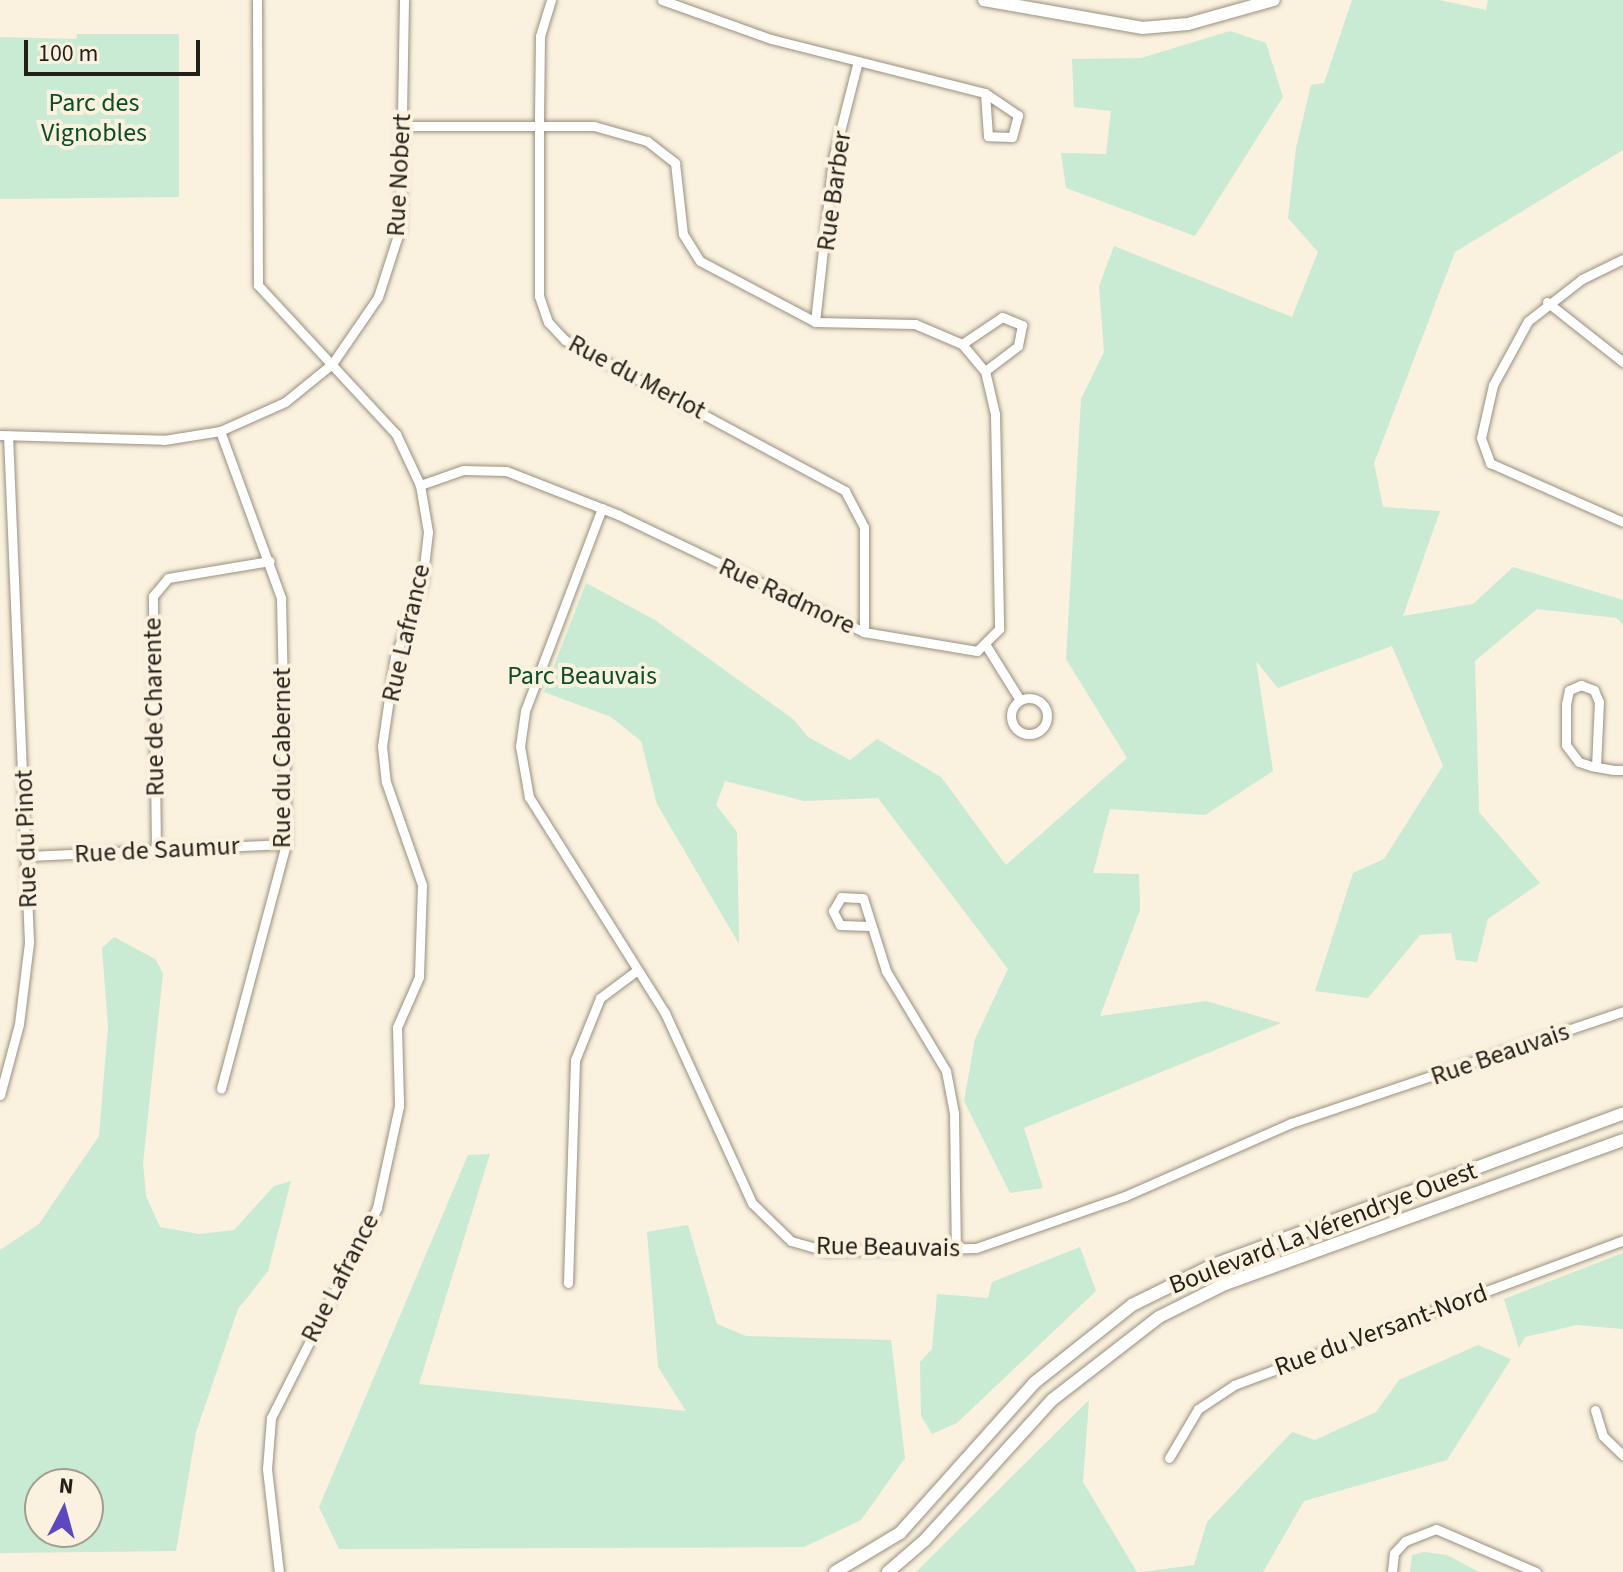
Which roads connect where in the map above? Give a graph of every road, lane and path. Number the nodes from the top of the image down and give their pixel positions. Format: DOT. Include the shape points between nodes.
graph roads {
  1 [pos="257,0"];
  2 [pos="404,0"];
  3 [pos="551,0"];
  4 [pos="662,0"];
  5 [pos="984,0"];
  6 [pos="1274,0"];
  7 [pos="858,61"];
  8 [pos="985,93"];
  9 [pos="539,124"];
  10 [pos="403,126"];
  11 [pos="1623,259"];
  12 [pos="1547,302"];
  13 [pos="815,322"];
  14 [pos="962,344"];
  15 [pos="1623,362"];
  16 [pos="332,364"];
  17 [pos="985,371"];
  18 [pos="220,431"];
  19 [pos="4,435"];
  20 [pos="420,485"];
  21 [pos="602,508"];
  22 [pos="1623,522"];
  23 [pos="270,561"];
  24 [pos="864,632"];
  25 [pos="987,647"];
  26 [pos="1020,700"];
  27 [pos="1596,767"];
  28 [pos="1623,770"];
  29 [pos="286,844"];
  30 [pos="156,850"];
  31 [pos="28,856"];
  32 [pos="869,926"];
  33 [pos="636,971"];
  34 [pos="1623,1011"];
  35 [pos="221,1088"];
  36 [pos="0,1095"];
  37 [pos="1623,1114"];
  38 [pos="1623,1140"];
  39 [pos="1623,1240"];
  40 [pos="956,1250"];
  41 [pos="568,1283"];
  42 [pos="1595,1410"];
  43 [pos="1623,1455"];
  44 [pos="1169,1458"];
  45 [pos="279,1572"];
  46 [pos="835,1572"];
  47 [pos="888,1572"];
  48 [pos="1392,1572"];
  49 [pos="1536,1572"];
  1 -- 16 [label="street, Rue Lafrance" via="258,285"];
  2 -- 10 [label="street, Rue Nobert"];
  3 -- 9 [label="street, Rue du Merlot" via="540,36"];
  4 -- 7 [label="street" via="771,39"];
  5 -- 6 [label="main road" via="1142,28 1188,24"];
  7 -- 8 [label="street"];
  7 -- 13 [label="street, Rue Barber" via="833,159"];
  8 -- 8 [label="street" via="1018,115 1012,137 988,136"];
  9 -- 10 [label="street"];
  9 -- 13 [label="street" via="614,129 659,147 678,173 683,234 692,253"];
  9 -- 24 [label="street, Rue du Merlot" via="539,296 548,322 565,340 845,491 864,527"];
  10 -- 16 [label="street, Rue Nobert" via="395,252 366,319"];
  11 -- 12 [label="street"];
  12 -- 15 [label="street"];
  12 -- 22 [label="street" via="1528,321 1493,385 1481,429 1484,449 1490,463 1509,474 1546,484"];
  13 -- 14 [label="street" via="915,324"];
  14 -- 17 [label="street"];
  14 -- 17 [label="street" via="1002,317 1022,325 1018,346"];
  16 -- 18 [label="street, Rue Nobert" via="285,402"];
  16 -- 20 [label="street, Rue Lafrance" via="396,434"];
  17 -- 25 [label="street" via="996,430 1000,620"];
  18 -- 19 [label="street, Rue Nobert" via="164,440"];
  18 -- 23 [label="street, Rue du Cabernet"];
  19 -- 31 [label="street, Rue du Pinot"];
  20 -- 21 [label="street, Rue Radmore" via="493,468"];
  20 -- 45 [label="street, Rue Lafrance" via="428,532 422,583 395,657 382,746 386,782 422,885 425,933 419,977 397,1027 399,1106 377,1208 271,1418 267,1469"];
  21 -- 24 [label="street, Rue Radmore"];
  21 -- 33 [label="street, Rue Beauvais" via="531,692 521,755 533,809"];
  23 -- 29 [label="street, Rue du Cabernet" via="281,598"];
  23 -- 30 [label="street, Rue de Charente" via="168,578 153,596"];
  24 -- 25 [label="street, Rue Radmore" via="953,650"];
  25 -- 26 [label="street"];
  26 -- 26 [label="street" via="1011,715 1014,727 1038,732 1047,723 1044,705"];
  27 -- 27 [label="street" via="1579,762 1566,745 1569,690 1581,685 1594,690 1599,702"];
  27 -- 28 [label="street"];
  29 -- 30 [label="street, Rue de Saumur"];
  29 -- 35 [label="street, Rue du Cabernet"];
  30 -- 31 [label="street, Rue de Saumur"];
  31 -- 36 [label="street, Rue du Pinot" via="24,983"];
  32 -- 32 [label="street" via="863,898 841,897 833,911 840,925"];
  32 -- 40 [label="street" via="895,989 940,1054 952,1089"];
  33 -- 40 [label="street, Rue Beauvais" via="665,1013 752,1203 776,1231 827,1251"];
  33 -- 41 [label="street" via="600,998 575,1060"];
  34 -- 40 [label="street, Rue Beauvais" via="1278,1128 1054,1223"];
  37 -- 46 [label="main road, Boulevard La Vérendrye Ouest" via="1224,1261 1132,1305 1034,1383 900,1533"];
  38 -- 47 [label="main road, Boulevard La Vérendrye Ouest" via="1225,1284 1159,1317 1052,1400 925,1540"];
  39 -- 44 [label="street, Rue du Versant-Nord" via="1234,1385 1198,1409"];
  42 -- 43 [label="street" via="1603,1436"];
  48 -- 49 [label="street" via="1394,1553 1405,1541 1436,1529"];
}
